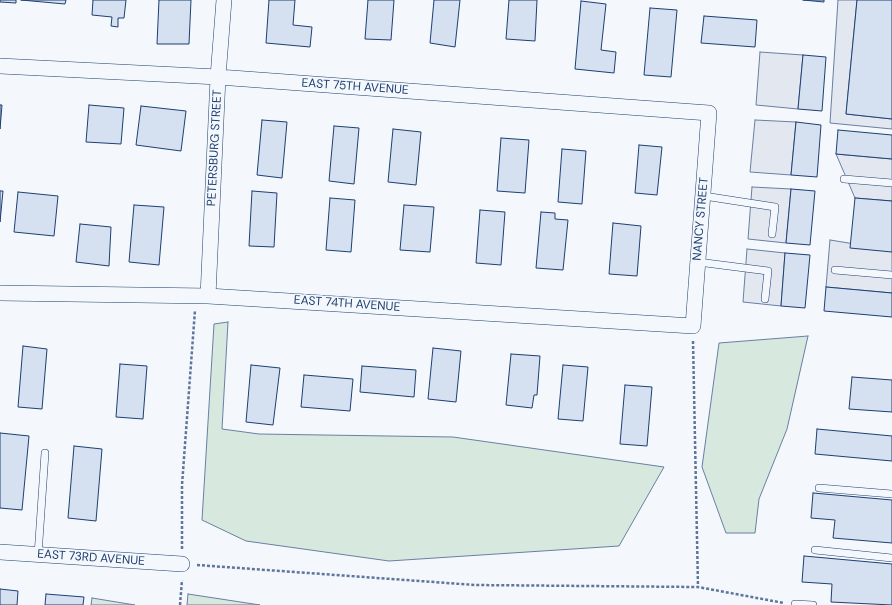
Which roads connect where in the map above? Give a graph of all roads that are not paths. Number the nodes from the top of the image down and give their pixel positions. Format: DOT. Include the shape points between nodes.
graph roads {
  1 [pos="224,0"];
  2 [pos="0,66"];
  3 [pos="218,77"];
  4 [pos="709,113"];
  5 [pos="844,179"];
  6 [pos="892,183"];
  7 [pos="704,196"];
  8 [pos="772,234"];
  9 [pos="698,262"];
  10 [pos="835,270"];
  11 [pos="892,275"];
  12 [pos="0,293"];
  13 [pos="202,295"];
  14 [pos="765,299"];
  15 [pos="693,326"];
  16 [pos="46,453"];
  17 [pos="819,488"];
  18 [pos="892,494"];
  19 [pos="815,550"];
  20 [pos="0,552"];
  21 [pos="38,555"];
  22 [pos="892,558"];
  23 [pos="182,564"];
  24 [pos="793,604"];
  25 [pos="813,605"];
  1 -- 3 [label="street, PETERSBURG STREET"];
  2 -- 3 [label="street, EAST 75TH AVENUE"];
  3 -- 4 [label="street, EAST 75TH AVENUE"];
  3 -- 13 [label="street, PETERSBURG STREET"];
  4 -- 7 [label="street, NANCY STREET"];
  5 -- 6 [label="lane"];
  7 -- 8 [label="lane" via="775,207"];
  7 -- 9 [label="street, NANCY STREET"];
  9 -- 14 [label="lane" via="768,271"];
  9 -- 15 [label="street, NANCY STREET"];
  10 -- 11 [label="lane"];
  12 -- 13 [label="street, EAST 74TH AVENUE"];
  13 -- 15 [label="street, EAST 74TH AVENUE"];
  16 -- 21 [label="lane"];
  17 -- 18 [label="lane"];
  19 -- 22 [label="lane"];
  20 -- 21 [label="street, EAST 73RD AVENUE"];
  21 -- 23 [label="street, EAST 73RD AVENUE"];
  24 -- 25 [label="lane"];
}
